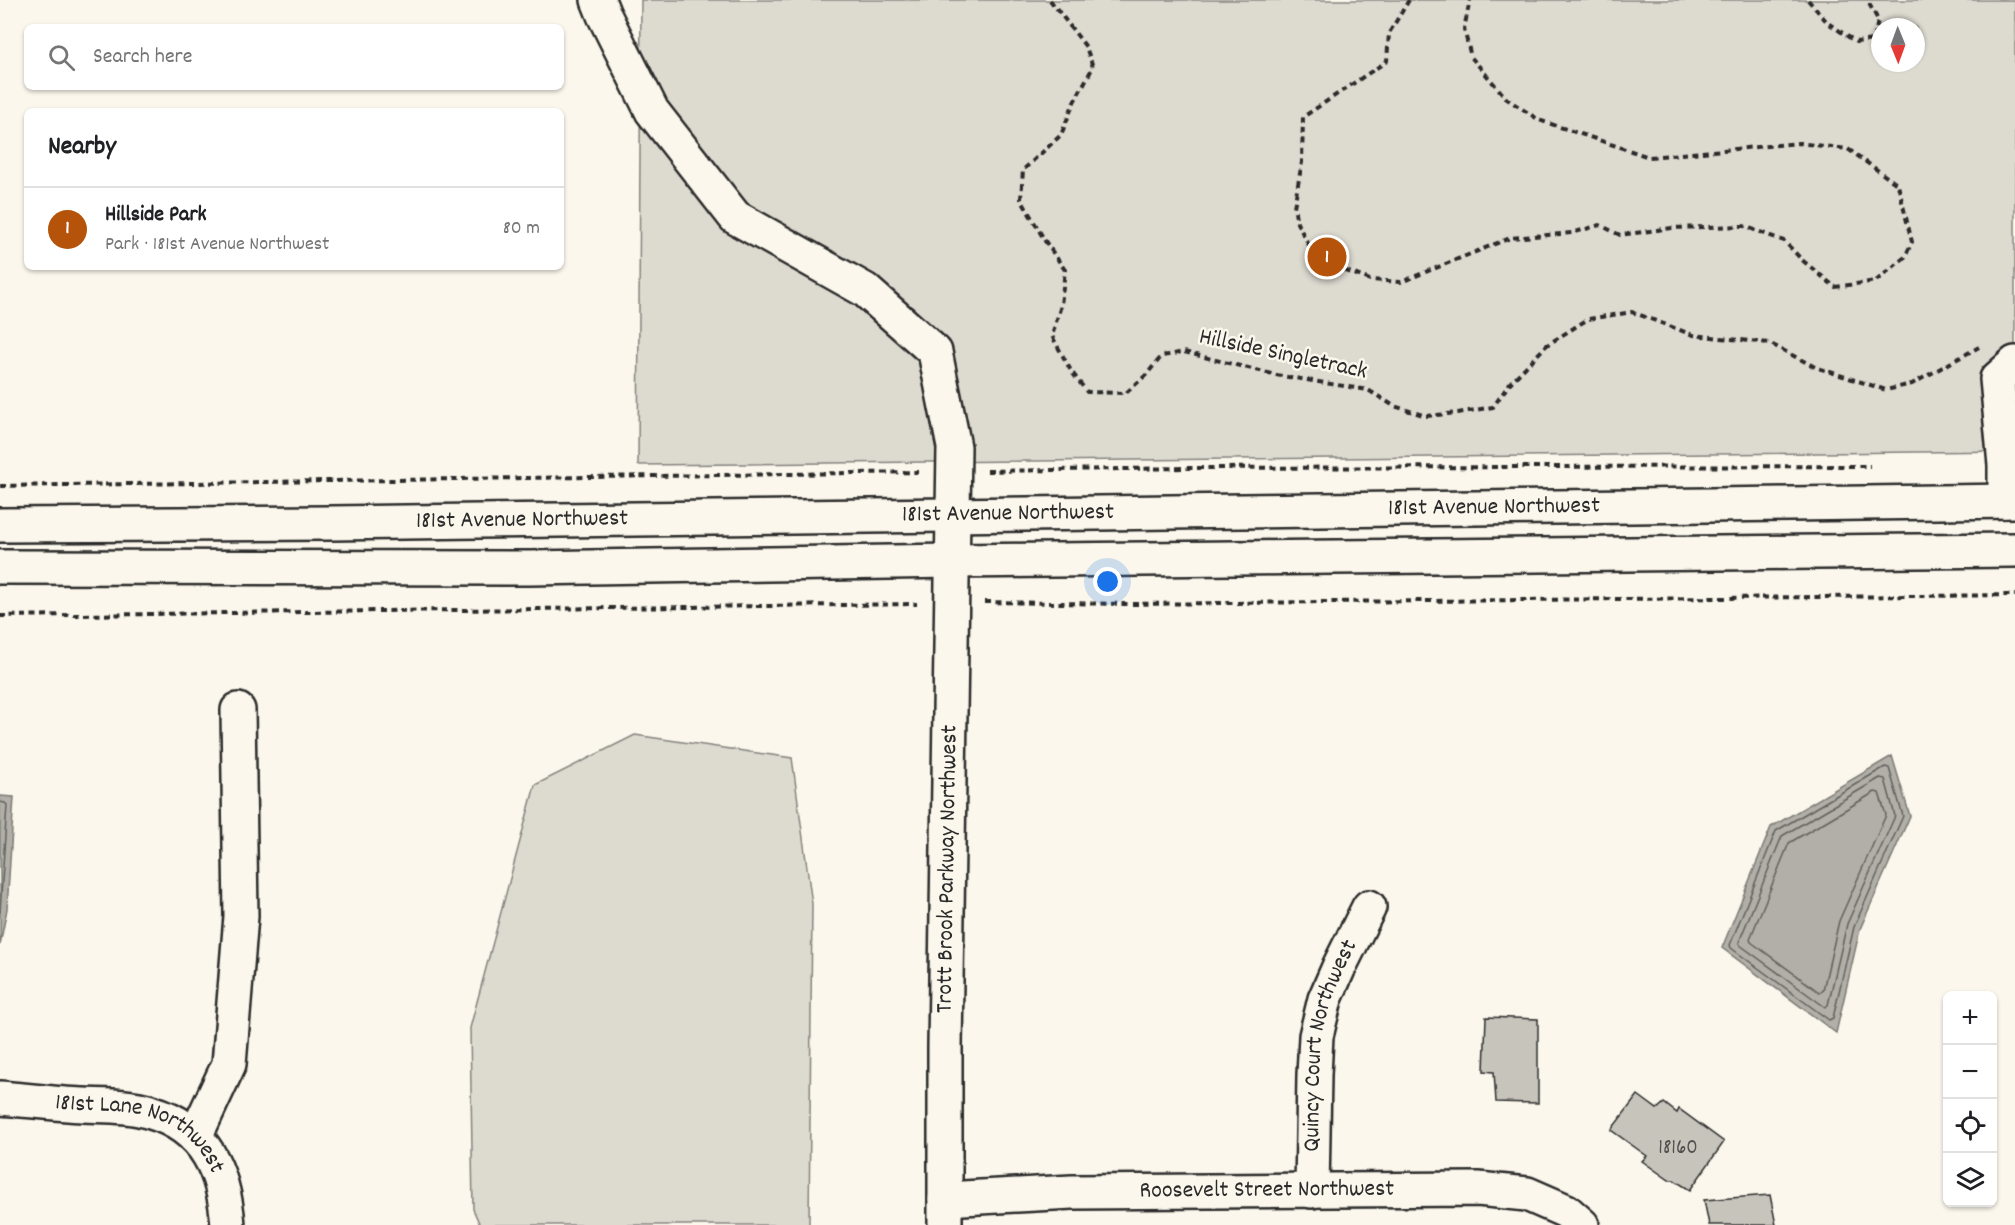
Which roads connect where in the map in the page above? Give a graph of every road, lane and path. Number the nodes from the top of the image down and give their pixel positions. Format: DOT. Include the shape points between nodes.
graph roads {
  1 [pos="598,0"];
  2 [pos="1050,0"];
  3 [pos="1409,0"];
  4 [pos="1470,0"];
  5 [pos="1808,0"];
  6 [pos="1867,0"];
  7 [pos="1983,344"];
  8 [pos="2015,363"];
  9 [pos="1873,466"];
  10 [pos="954,472"];
  11 [pos="0,486"];
  12 [pos="2010,501"];
  13 [pos="953,514"];
  14 [pos="0,525"];
  15 [pos="2015,550"];
  16 [pos="952,561"];
  17 [pos="0,567"];
  18 [pos="2015,595"];
  19 [pos="999,602"];
  20 [pos="904,605"];
  21 [pos="0,616"];
  22 [pos="238,710"];
  23 [pos="1369,907"];
  24 [pos="0,1098"];
  25 [pos="195,1137"];
  26 [pos="1312,1191"];
  27 [pos="945,1212"];
  28 [pos="228,1225"];
  29 [pos="1582,1225"];
  1 -- 10 [label="main road, Trott Brook Parkway Northwest" via="652,111 735,217 865,290 935,352 954,447"];
  2 -- 7 [label="path, Hillside Singletrack" via="1086,47 1093,68 1061,135 1023,170 1021,198 1065,270 1052,336 1087,392 1126,393 1162,356 1184,352 1276,375 1368,390 1394,406 1426,416 1458,413 1493,407 1547,345 1588,319 1632,312 1693,335 1768,343 1815,367 1886,390 1912,384"];
  3 -- 4 [label="path" via="1389,33 1387,61 1303,117 1302,162 1294,207 1297,223 1317,260 1370,280 1401,282 1510,238 1572,234 1600,225 1620,235 1672,228 1744,226 1784,241 1835,287 1876,281 1905,257 1912,242 1899,185 1848,149 1799,143 1649,157 1539,120 1507,99 1471,57 1464,29"];
  5 -- 6 [label="path" via="1828,23 1856,42 1874,40 1878,20"];
  8 -- 12 [label="main road" via="1997,379"];
  9 -- 10 [label="path"];
  10 -- 11 [label="path"];
  10 -- 13 [label="main road, Trott Brook Parkway Northwest"];
  12 -- 13 [label="main road, 181st Avenue Northwest"];
  13 -- 14 [label="main road, 181st Avenue Northwest"];
  13 -- 16 [label="main road, Trott Brook Parkway Northwest"];
  15 -- 16 [label="main road, 181st Avenue Northwest"];
  16 -- 17 [label="main road, 181st Avenue Northwest" via="530,568"];
  16 -- 27 [label="main road, Trott Brook Parkway Northwest"];
  18 -- 19 [label="path"];
  20 -- 21 [label="path"];
  22 -- 25 [label="main road" via="241,916 229,1064"];
  23 -- 26 [label="main road, Quincy Court Northwest" via="1325,999 1316,1035"];
  24 -- 25 [label="main road, 181st Lane Northwest" via="152,1112"];
  25 -- 28 [label="main road, 181st Lane Northwest" via="220,1175"];
  26 -- 27 [label="main road, Roosevelt Street Northwest" via="1072,1192"];
  26 -- 29 [label="main road, Roosevelt Street Northwest" via="1478,1189 1527,1194 1566,1211"];
}
